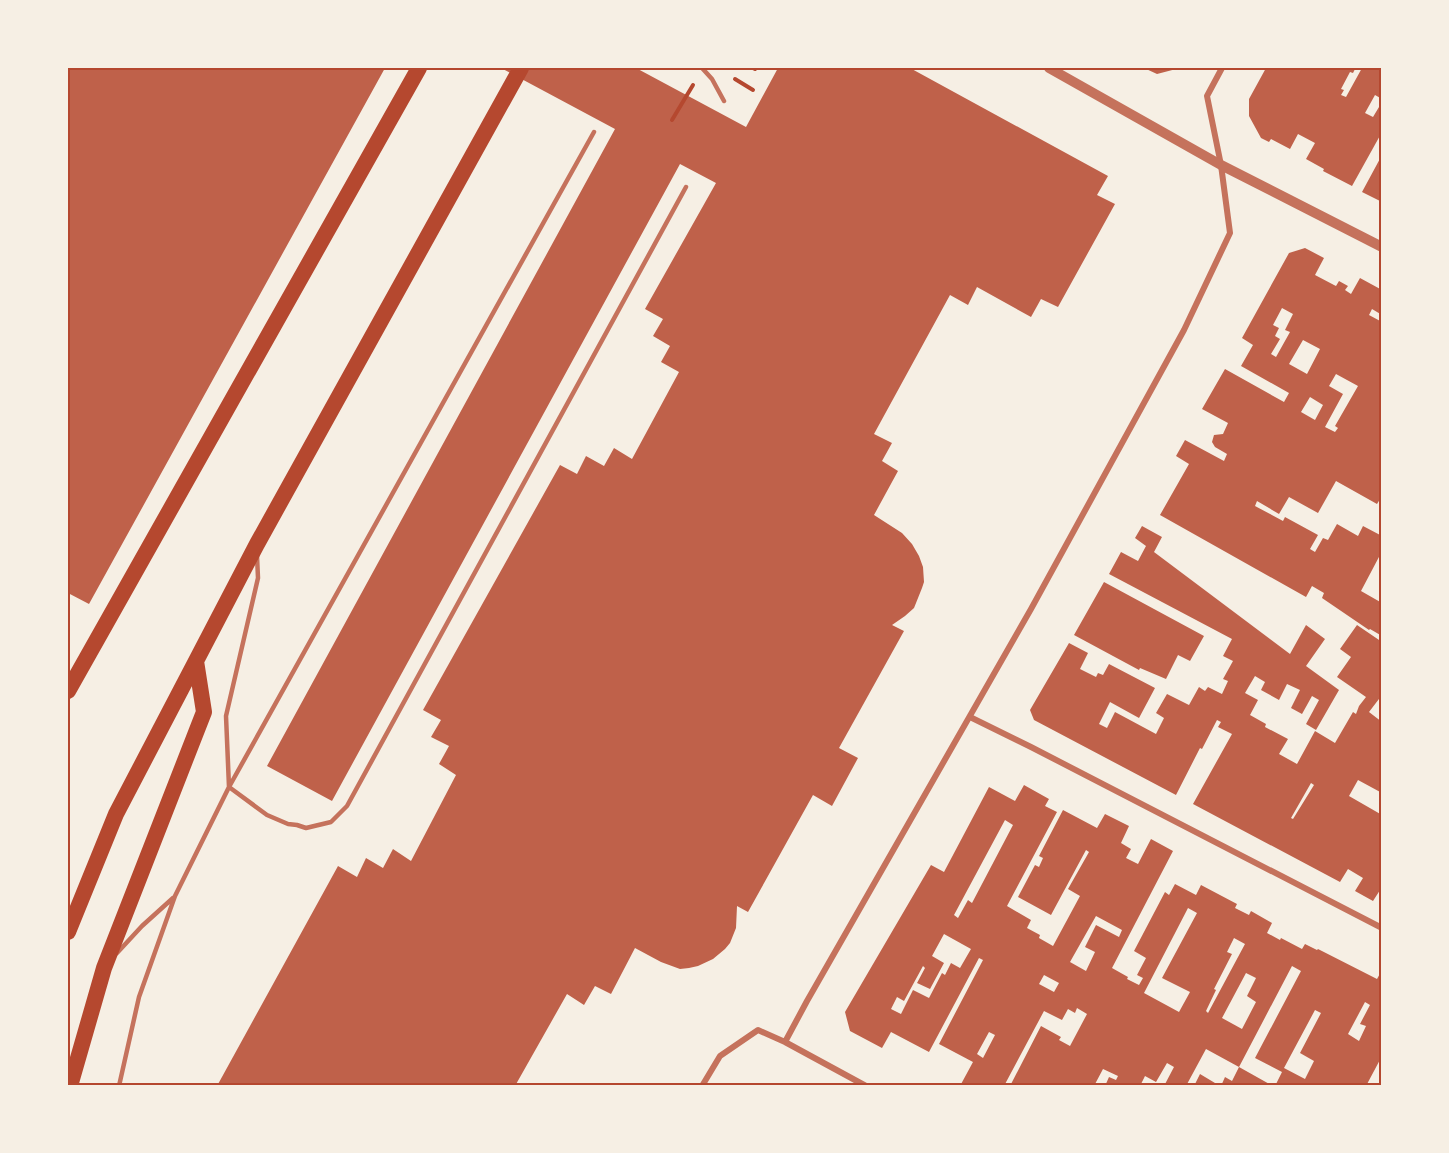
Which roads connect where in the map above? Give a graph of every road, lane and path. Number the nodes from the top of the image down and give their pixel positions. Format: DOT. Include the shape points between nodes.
graph roads {
  1 [pos="419,68"];
  2 [pos="521,68"];
  3 [pos="702,68"];
  4 [pos="1049,68"];
  5 [pos="1222,68"];
  6 [pos="698,76"];
  7 [pos="724,101"];
  8 [pos="672,120"];
  9 [pos="594,132"];
  10 [pos="1221,165"];
  11 [pos="686,187"];
  12 [pos="1382,247"];
  13 [pos="257,544"];
  14 [pos="196,661"];
  15 [pos="68,691"];
  16 [pos="970,717"];
  17 [pos="229,787"];
  18 [pos="175,896"];
  19 [pos="1382,928"];
  20 [pos="68,932"];
  21 [pos="104,968"];
  22 [pos="785,1042"];
  23 [pos="70,1086"];
  24 [pos="119,1086"];
  25 [pos="702,1086"];
  26 [pos="866,1086"];
  1 -- 15 [label="highway"];
  2 -- 13 [label="highway"];
  3 -- 7 [label="lane"];
  4 -- 10 [label="street"];
  5 -- 10 [label="street" via="1207,96"];
  6 -- 8 [label="path"];
  9 -- 17 [label="lane"];
  10 -- 12 [label="street"];
  10 -- 16 [label="street" via="1230,233 1184,330"];
  11 -- 17 [label="lane" via="347,806 331,822 306,828 267,815"];
  13 -- 14 [label="highway"];
  13 -- 17 [label="lane" via="258,578 225,716"];
  14 -- 20 [label="highway" via="116,814"];
  14 -- 21 [label="highway" via="204,712"];
  16 -- 19 [label="street"];
  16 -- 22 [label="street"];
  17 -- 18 [label="lane"];
  18 -- 21 [label="lane"];
  18 -- 24 [label="lane" via="139,997"];
  21 -- 23 [label="highway"];
  22 -- 25 [label="street" via="758,1030 720,1056"];
  22 -- 26 [label="street"];
}
